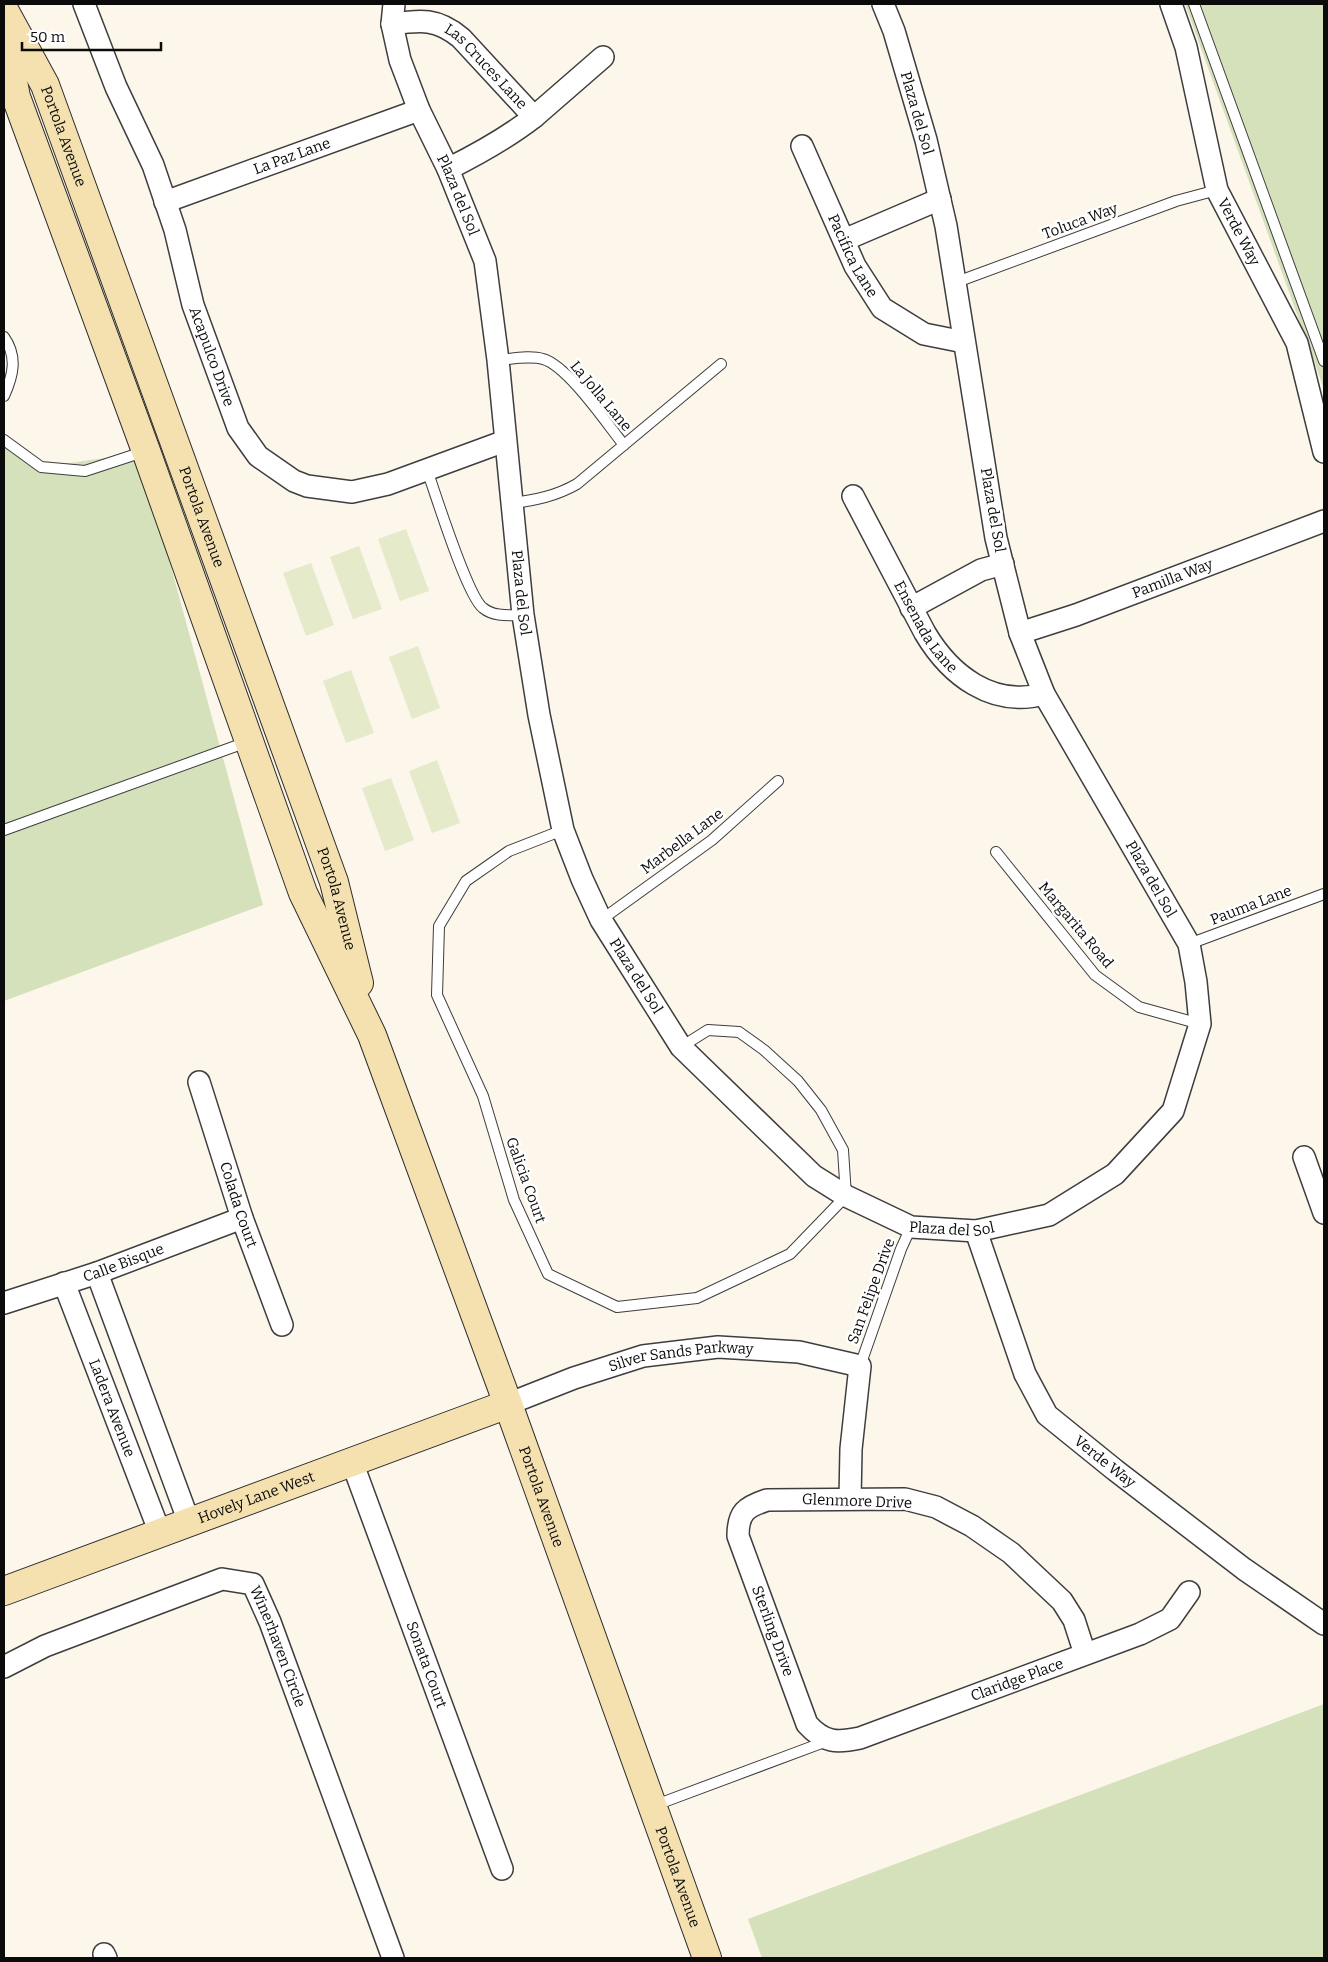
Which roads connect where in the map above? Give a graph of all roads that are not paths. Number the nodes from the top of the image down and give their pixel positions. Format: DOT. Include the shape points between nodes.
graph roads {
  1 [pos="84,4"];
  2 [pos="883,4"];
  3 [pos="1171,4"];
  4 [pos="1194,4"];
  5 [pos="4,10"];
  6 [pos="393,14"];
  7 [pos="4,36"];
  8 [pos="603,58"];
  9 [pos="419,110"];
  10 [pos="534,117"];
  11 [pos="802,146"];
  12 [pos="448,169"];
  13 [pos="1217,190"];
  14 [pos="940,199"];
  15 [pos="165,202"];
  16 [pos="844,240"];
  17 [pos="954,283"];
  18 [pos="4,337"];
  19 [pos="964,342"];
  20 [pos="498,360"];
  21 [pos="1324,362"];
  22 [pos="721,364"];
  23 [pos="4,396"];
  24 [pos="4,440"];
  25 [pos="505,441"];
  26 [pos="624,445"];
  27 [pos="146,451"];
  28 [pos="1324,452"];
  29 [pos="427,470"];
  30 [pos="853,496"];
  31 [pos="512,503"];
  32 [pos="1324,521"];
  33 [pos="1002,564"];
  34 [pos="224,580"];
  35 [pos="911,608"];
  36 [pos="523,615"];
  37 [pos="1020,633"];
  38 [pos="1044,694"];
  39 [pos="249,742"];
  40 [pos="778,781"];
  41 [pos="4,830"];
  42 [pos="563,830"];
  43 [pos="996,852"];
  44 [pos="1324,894"];
  45 [pos="601,920"];
  46 [pos="1189,944"];
  47 [pos="1200,1024"];
  48 [pos="372,1035"];
  49 [pos="681,1047"];
  50 [pos="199,1082"];
  51 [pos="1304,1157"];
  52 [pos="846,1196"];
  53 [pos="1324,1213"];
  54 [pos="242,1218"];
  55 [pos="911,1227"];
  56 [pos="976,1231"];
  57 [pos="97,1273"];
  58 [pos="64,1283"];
  59 [pos="4,1303"];
  60 [pos="282,1325"];
  61 [pos="128,1356"];
  62 [pos="860,1366"];
  63 [pos="96,1370"];
  64 [pos="508,1404"];
  65 [pos="352,1462"];
  66 [pos="850,1499"];
  67 [pos="744,1511"];
  68 [pos="189,1522"];
  69 [pos="160,1533"];
  70 [pos="4,1591"];
  71 [pos="1189,1592"];
  72 [pos="1324,1624"];
  73 [pos="1085,1654"];
  74 [pos="4,1667"];
  75 [pos="829,1740"];
  76 [pos="652,1806"];
  77 [pos="502,1869"];
  78 [pos="393,1958"];
  79 [pos="707,1958"];
  1 -- 15 [label="street, Acapulco Drive" via="116,87 153,165"];
  2 -- 14 [label="street, Plaza del Sol" via="926,140"];
  3 -- 13 [label="street, Verde Way" via="1186,47"];
  4 -- 21 [label="lane"];
  5 -- 34 [label="main road, Portola Avenue" via="45,85"];
  6 -- 9 [label="street, Plaza del Sol" via="400,60"];
  6 -- 10 [label="street, Las Cruces Lane" via="449,28"];
  7 -- 27 [label="main road, Portola Avenue" via="16,97"];
  8 -- 10 [label="street"];
  9 -- 12 [label="street, Plaza del Sol"];
  9 -- 15 [label="street, La Paz Lane"];
  10 -- 12 [label="street, Las Cruces Lane" via="484,151"];
  11 -- 16 [label="street, Pacifica Lane"];
  12 -- 20 [label="street, Plaza del Sol" via="485,261"];
  13 -- 17 [label="lane, Toluca Way" via="1176,201"];
  13 -- 28 [label="street, Verde Way" via="1297,343"];
  14 -- 16 [label="street"];
  14 -- 17 [label="street, Plaza del Sol"];
  15 -- 29 [label="street, Acapulco Drive" via="194,305 225,393 238,428 258,456 294,481 307,486 352,492"];
  16 -- 19 [label="street, Pacifica Lane" via="855,266 882,308 924,334"];
  17 -- 19 [label="street, Plaza del Sol"];
  18 -- 23 [label="lane" via="14,368"];
  19 -- 33 [label="street, Plaza del Sol"];
  20 -- 25 [label="street, Plaza del Sol"];
  20 -- 26 [label="lane, La Jolla Lane" via="532,358 552,363 570,378"];
  22 -- 26 [label="lane, La Jolla Lane"];
  24 -- 27 [label="lane" via="41,467 85,471"];
  25 -- 29 [label="street, Acapulco Drive"];
  25 -- 31 [label="street, Plaza del Sol"];
  26 -- 31 [label="lane, La Jolla Lane" via="564,492"];
  27 -- 34 [label="main road" via="161,455 205,562"];
  27 -- 39 [label="main road, Portola Avenue"];
  29 -- 36 [label="lane" via="478,604 494,615"];
  30 -- 35 [label="street, Ensenada Lane"];
  31 -- 36 [label="street, Plaza del Sol"];
  32 -- 37 [label="street, Pamilla Way"];
  33 -- 35 [label="street" via="981,570"];
  33 -- 37 [label="street, Plaza del Sol"];
  34 -- 48 [label="main road, Portola Avenue" via="334,882"];
  35 -- 38 [label="street, Ensenada Lane" via="934,650 957,674 974,685 1012,696 1030,698"];
  36 -- 42 [label="street, Plaza del Sol" via="539,715"];
  37 -- 38 [label="street, Plaza del Sol"];
  38 -- 46 [label="street, Plaza del Sol"];
  39 -- 41 [label="lane"];
  39 -- 48 [label="main road, Portola Avenue" via="302,893"];
  40 -- 45 [label="lane, Marbella Lane" via="712,840"];
  42 -- 45 [label="street, Plaza del Sol"];
  42 -- 52 [label="lane, Galicia Court" via="509,851 466,881 439,926 437,995 482,1096 514,1200 548,1274 617,1307 697,1298 790,1254"];
  43 -- 47 [label="lane, Margarita Road" via="1095,975 1139,1007"];
  44 -- 46 [label="lane, Pauma Lane"];
  45 -- 49 [label="street, Plaza del Sol"];
  46 -- 47 [label="street, Plaza del Sol"];
  47 -- 56 [label="street, Plaza del Sol" via="1173,1111 1116,1174 1049,1215"];
  48 -- 64 [label="main road, Portola Avenue"];
  49 -- 52 [label="street, Plaza del Sol" via="814,1176"];
  49 -- 52 [label="lane" via="708,1030 738,1032 764,1050 798,1081 830,1126 843,1150"];
  50 -- 54 [label="street, Colada Court"];
  51 -- 53 [label="street"];
  52 -- 55 [label="street, Plaza del Sol"];
  54 -- 57 [label="street, Calle Bisque"];
  54 -- 60 [label="street, Colada Court"];
  55 -- 56 [label="street, Plaza del Sol"];
  55 -- 62 [label="lane, San Felipe Drive"];
  56 -- 72 [label="street, Verde Way" via="1025,1374 1047,1415 1244,1569"];
  57 -- 58 [label="street, Calle Bisque"];
  57 -- 61 [label="street"];
  58 -- 59 [label="street, Calle Bisque"];
  58 -- 63 [label="street, Ladera Avenue"];
  61 -- 63 [label="street"];
  61 -- 68 [label="street"];
  62 -- 64 [label="street, Silver Sands Parkway" via="799,1352 718,1347 643,1356"];
  62 -- 66 [label="street" via="851,1449"];
  63 -- 69 [label="street, Ladera Avenue"];
  64 -- 65 [label="main road, Hovely Lane West"];
  64 -- 76 [label="main road, Portola Avenue"];
  65 -- 68 [label="main road, Hovely Lane West"];
  65 -- 77 [label="street, Sonata Court"];
  66 -- 67 [label="street, Glenmore Drive" via="767,1500"];
  66 -- 73 [label="street, Glenmore Drive" via="905,1499 936,1507 972,1526 1011,1552 1062,1601 1074,1620"];
  67 -- 75 [label="street, Sterling Drive" via="738,1523 738,1536 807,1724 816,1734"];
  68 -- 69 [label="main road, Hovely Lane West"];
  69 -- 70 [label="main road, Hovely Lane West"];
  71 -- 73 [label="street, Claridge Place" via="1170,1618 1140,1634"];
  73 -- 75 [label="street, Claridge Place" via="860,1738"];
  74 -- 78 [label="street, Winerhaven Circle" via="45,1646 222,1579 253,1584 270,1622"];
  75 -- 76 [label="lane"];
  76 -- 79 [label="main road, Portola Avenue"];
}
